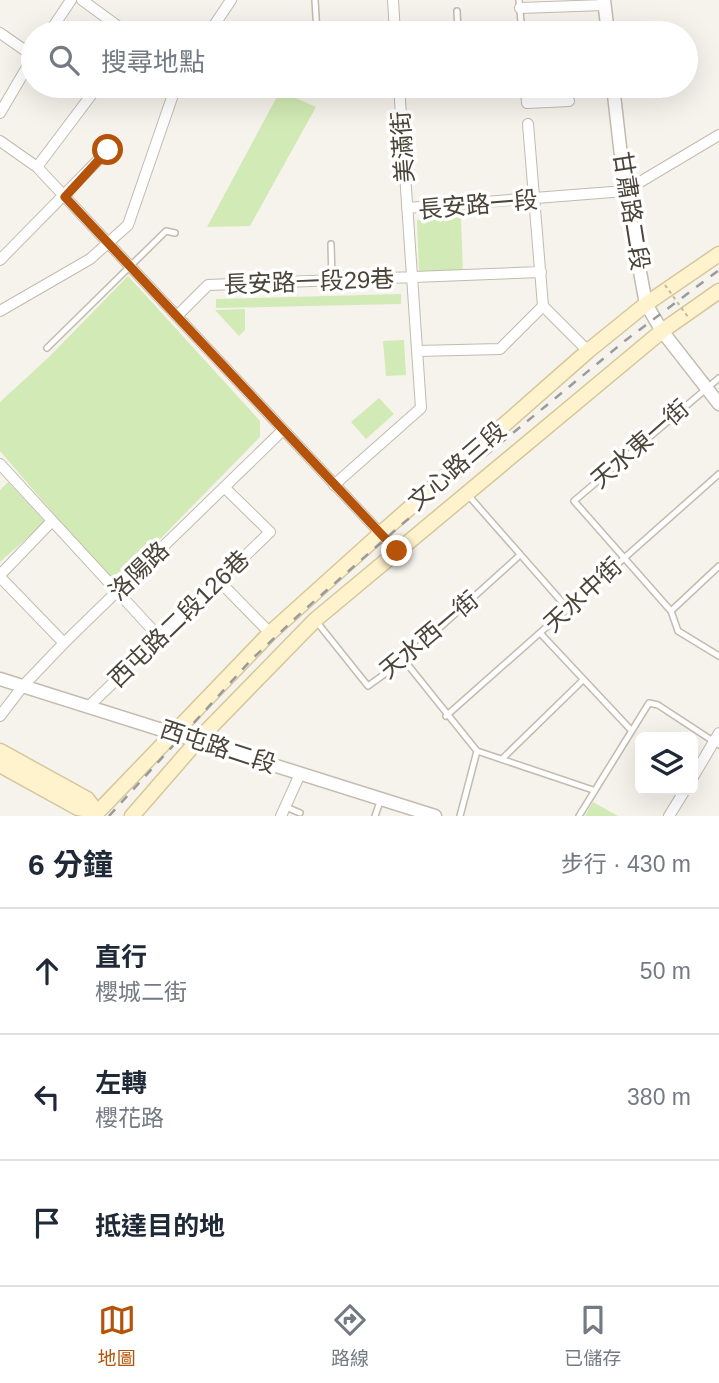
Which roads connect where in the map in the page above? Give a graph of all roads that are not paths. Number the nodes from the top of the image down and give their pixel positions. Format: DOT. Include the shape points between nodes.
graph roads {
  1 [pos="71,0"];
  2 [pos="82,0"];
  3 [pos="231,0"];
  4 [pos="316,0"];
  5 [pos="393,0"];
  6 [pos="604,3"];
  7 [pos="519,4"];
  8 [pos="457,11"];
  9 [pos="57,21"];
  10 [pos="111,21"];
  11 [pos="217,21"];
  12 [pos="317,21"];
  13 [pos="394,21"];
  14 [pos="457,21"];
  15 [pos="606,21"];
  16 [pos="0,33"];
  17 [pos="21,48"];
  18 [pos="21,77"];
  19 [pos="88,98"];
  20 [pos="172,98"];
  21 [pos="400,98"];
  22 [pos="527,98"];
  23 [pos="614,98"];
  24 [pos="569,101"];
  25 [pos="0,113"];
  26 [pos="528,124"];
  27 [pos="719,135"];
  28 [pos="0,141"];
  29 [pos="114,155"];
  30 [pos="37,167"];
  31 [pos="625,191"];
  32 [pos="65,197"];
  33 [pos="536,199"];
  34 [pos="407,208"];
  35 [pos="175,233"];
  36 [pos="108,243"];
  37 [pos="331,244"];
  38 [pos="719,254"];
  39 [pos="0,260"];
  40 [pos="128,265"];
  41 [pos="541,272"];
  42 [pos="412,279"];
  43 [pos="332,281"];
  44 [pos="719,291"];
  45 [pos="646,304"];
  46 [pos="544,306"];
  47 [pos="0,310"];
  48 [pos="177,316"];
  49 [pos="662,331"];
  50 [pos="47,348"];
  51 [pos="417,351"];
  52 [pos="587,351"];
  53 [pos="719,378"];
  54 [pos="706,388"];
  55 [pos="719,404"];
  56 [pos="283,430"];
  57 [pos="0,464"];
  58 [pos="719,474"];
  59 [pos="334,485"];
  60 [pos="225,488"];
  61 [pos="466,493"];
  62 [pos="52,521"];
  63 [pos="380,534"];
  64 [pos="397,551"];
  65 [pos="520,555"];
  66 [pos="625,556"];
  67 [pos="719,566"];
  68 [pos="0,576"];
  69 [pos="220,582"];
  70 [pos="117,592"];
  71 [pos="569,610"];
  72 [pos="671,611"];
  73 [pos="315,620"];
  74 [pos="270,633"];
  75 [pos="541,634"];
  76 [pos="160,638"];
  77 [pos="64,643"];
  78 [pos="719,656"];
  79 [pos="404,660"];
  80 [pos="0,679"];
  81 [pos="583,681"];
  82 [pos="23,686"];
  83 [pos="89,706"];
  84 [pos="0,716"];
  85 [pos="446,716"];
  86 [pos="631,730"];
  87 [pos="177,733"];
  88 [pos="199,739"];
  89 [pos="717,740"];
  90 [pos="0,751"];
  91 [pos="477,751"];
  92 [pos="503,758"];
  93 [pos="0,765"];
  94 [pos="698,769"];
  95 [pos="300,774"];
  96 [pos="593,790"];
  97 [pos="682,795"];
  98 [pos="381,799"];
  99 [pos="283,811"];
  100 [pos="300,813"];
  101 [pos="98,815"];
  102 [pos="132,816"];
  103 [pos="375,816"];
  104 [pos="435,816"];
  105 [pos="460,816"];
  106 [pos="579,816"];
  107 [pos="670,816"];
  1 -- 9 [label="street"];
  2 -- 10 [label="street"];
  3 -- 11 [label="street"];
  4 -- 12 [label="lane"];
  5 -- 13 [label="street"];
  6 -- 7 [label="street"];
  6 -- 15 [label="street"];
  8 -- 14 [label="lane"];
  16 -- 17 [label="street"];
  18 -- 25 [label="street"];
  19 -- 30 [label="street"];
  20 -- 36 [label="street" via="128,225"];
  21 -- 34 [label="street, 美滿街"];
  22 -- 24 [label="street" via="527,103"];
  23 -- 31 [label="street, 甘肅路二段"];
  26 -- 33 [label="street"];
  27 -- 31 [label="street, 長安路一段"];
  28 -- 30 [label="street"];
  29 -- 32 [label="street" via="108,150"];
  30 -- 32 [label="street"];
  31 -- 33 [label="street, 長安路一段"];
  31 -- 45 [label="street, 甘肅路二段"];
  32 -- 36 [label="street"];
  32 -- 39 [label="street"];
  33 -- 34 [label="street, 長安路一段"];
  33 -- 41 [label="street"];
  34 -- 42 [label="street, 長安路一段"];
  35 -- 40 [label="lane" via="166,231"];
  36 -- 40 [label="street"];
  36 -- 47 [label="street" via="90,259"];
  37 -- 43 [label="lane"];
  38 -- 45 [label="main road, 文心路三段"];
  40 -- 48 [label="street"];
  40 -- 50 [label="lane"];
  41 -- 42 [label="street, 長安路一段29巷"];
  41 -- 46 [label="street"];
  42 -- 43 [label="street, 長安路一段29巷"];
  42 -- 51 [label="street, 長安路一段"];
  43 -- 48 [label="street, 長安路一段29巷" via="208,285"];
  44 -- 49 [label="main road, 文心路三段"];
  45 -- 49 [label="street, 甘肅路二段"];
  45 -- 52 [label="main road, 文心路三段"];
  46 -- 51 [label="street" via="500,349"];
  46 -- 52 [label="street"];
  48 -- 56 [label="street"];
  49 -- 54 [label="street, 甘肅路二段"];
  49 -- 61 [label="main road, 文心路三段"];
  51 -- 59 [label="street, 長安路一段" via="421,408"];
  52 -- 63 [label="main road, 文心路三段"];
  53 -- 54 [label="lane, 天水東一街"];
  54 -- 55 [label="street, 甘肅路二段"];
  54 -- 66 [label="lane, 天水東一街" via="574,501"];
  56 -- 59 [label="street"];
  56 -- 60 [label="street, 洛陽路"];
  57 -- 62 [label="street"];
  58 -- 66 [label="lane, 天水中街"];
  59 -- 63 [label="street"];
  60 -- 69 [label="street, 西屯路二段126巷" via="270,532"];
  60 -- 70 [label="street, 洛陽路"];
  61 -- 64 [label="main road, 文心路三段"];
  61 -- 65 [label="lane"];
  62 -- 68 [label="street"];
  62 -- 70 [label="street"];
  63 -- 64 [label="street"];
  63 -- 74 [label="main road, 文心路三段"];
  64 -- 73 [label="main road, 文心路三段"];
  65 -- 71 [label="lane"];
  65 -- 79 [label="lane, 天水西一街"];
  66 -- 71 [label="lane, 天水中街"];
  66 -- 72 [label="lane"];
  67 -- 72 [label="lane"];
  68 -- 77 [label="street"];
  69 -- 74 [label="street"];
  69 -- 76 [label="street, 西屯路二段126巷"];
  70 -- 76 [label="street"];
  70 -- 77 [label="street, 洛陽路"];
  71 -- 75 [label="lane, 天水中街"];
  72 -- 78 [label="lane" via="678,631"];
  73 -- 79 [label="lane, 天水西一街" via="368,685"];
  73 -- 88 [label="main road, 文心路三段"];
  74 -- 87 [label="main road, 文心路三段"];
  75 -- 81 [label="lane"];
  75 -- 85 [label="lane, 天水中街"];
  76 -- 83 [label="street, 西屯路二段126巷"];
  77 -- 82 [label="street, 洛陽路"];
  79 -- 85 [label="lane"];
  80 -- 82 [label="street, 西屯路二段"];
  81 -- 86 [label="lane"];
  81 -- 92 [label="lane"];
  82 -- 83 [label="street, 西屯路二段"];
  82 -- 84 [label="street, 洛陽路"];
  83 -- 87 [label="street, 西屯路二段"];
  85 -- 91 [label="lane"];
  86 -- 89 [label="lane" via="649,703"];
  86 -- 96 [label="lane"];
  87 -- 88 [label="street, 西屯路二段"];
  87 -- 101 [label="main road, 文心路三段"];
  88 -- 95 [label="street, 西屯路二段"];
  88 -- 102 [label="main road, 文心路三段"];
  89 -- 94 [label="street"];
  90 -- 101 [label="main road" via="87,799"];
  91 -- 92 [label="lane"];
  91 -- 105 [label="lane"];
  92 -- 96 [label="lane"];
  93 -- 101 [label="main road"];
  95 -- 98 [label="street, 西屯路二段"];
  95 -- 99 [label="street"];
  96 -- 106 [label="lane"];
  97 -- 107 [label="street"];
  98 -- 103 [label="lane"];
  98 -- 104 [label="street, 西屯路二段"];
  99 -- 100 [label="lane"];
}
